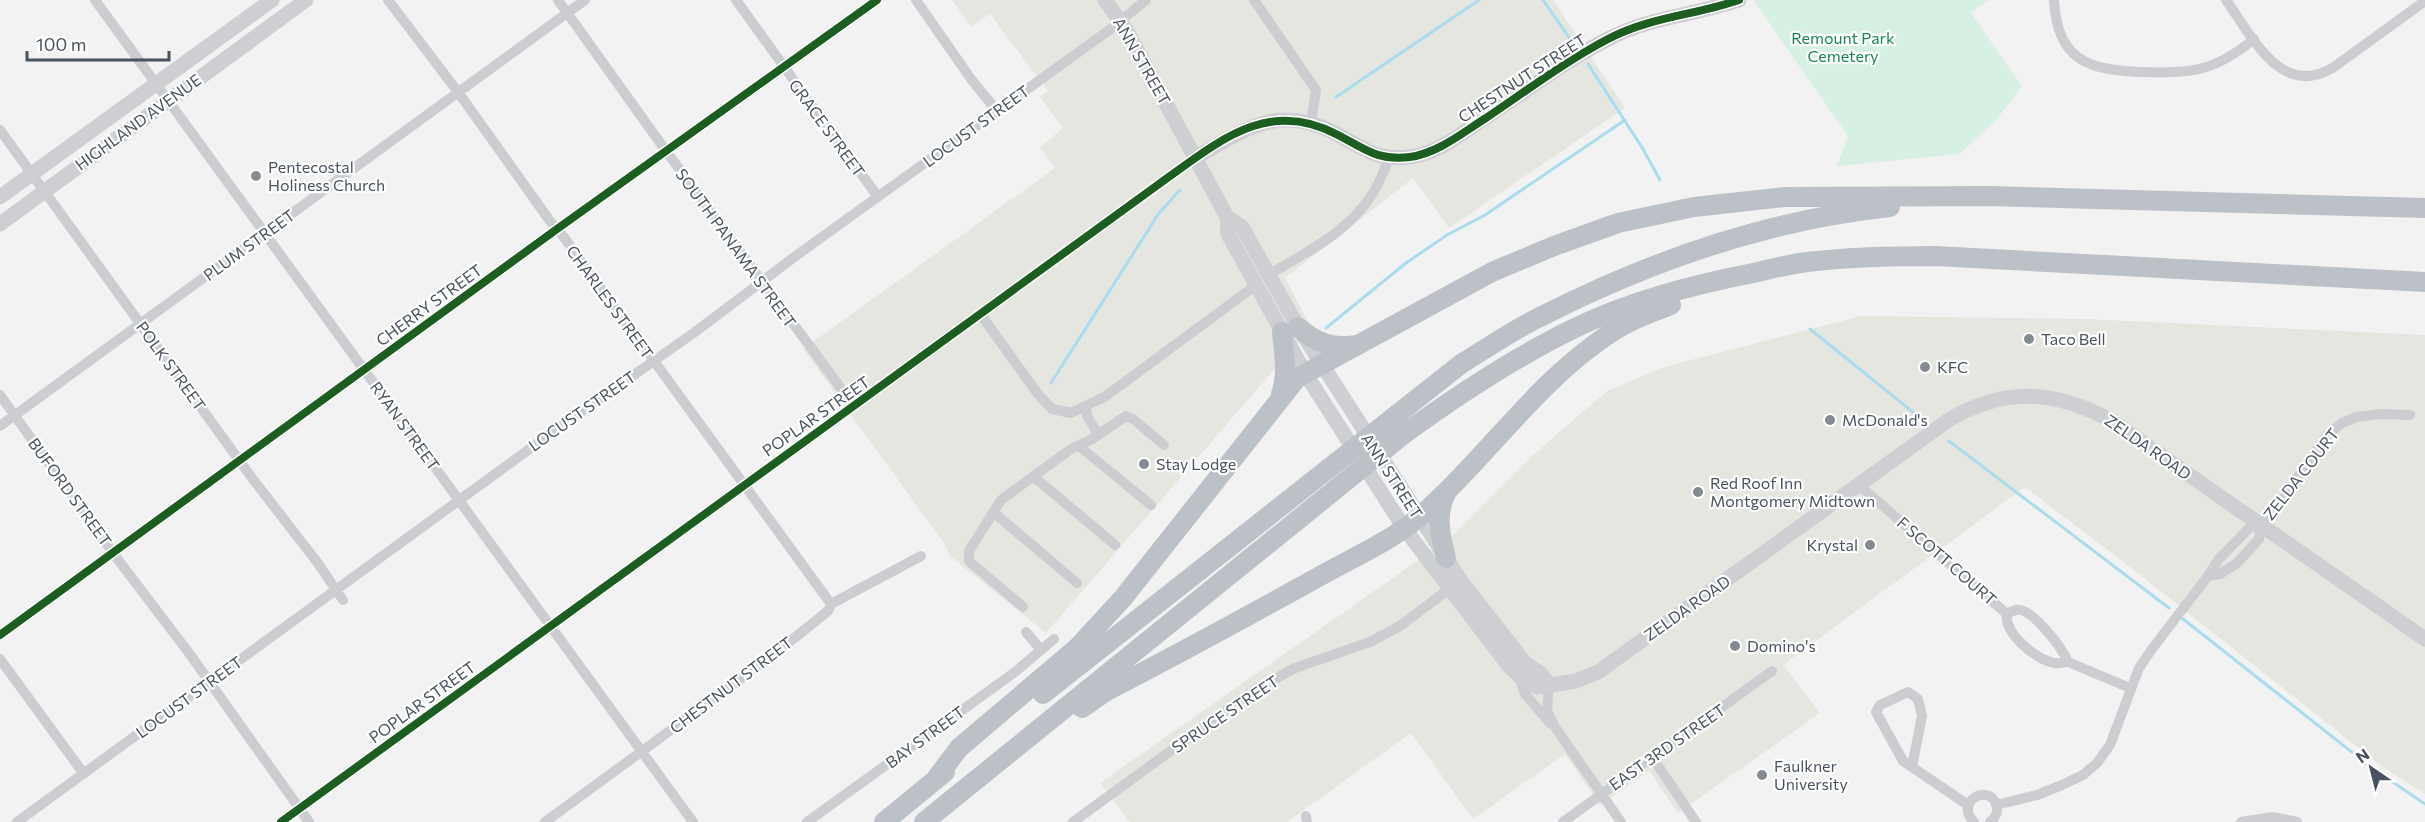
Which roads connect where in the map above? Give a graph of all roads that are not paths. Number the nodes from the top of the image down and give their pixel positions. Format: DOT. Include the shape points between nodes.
graph roads {
  1 [pos="95,0"];
  2 [pos="272,0"];
  3 [pos="306,0"];
  4 [pos="388,0"];
  5 [pos="558,0"];
  6 [pos="585,0"];
  7 [pos="736,0"];
  8 [pos="877,0"];
  9 [pos="916,0"];
  10 [pos="1105,0"];
  11 [pos="1146,0"];
  12 [pos="1254,0"];
  13 [pos="1739,0"];
  14 [pos="2054,0"];
  15 [pos="2226,0"];
  16 [pos="2424,3"];
  17 [pos="567,13"];
  18 [pos="1120,22"];
  19 [pos="2254,39"];
  20 [pos="784,67"];
  21 [pos="155,84"];
  22 [pos="458,92"];
  23 [pos="168,101"];
  24 [pos="997,111"];
  25 [pos="1311,123"];
  26 [pos="0,130"];
  27 [pos="666,151"];
  28 [pos="1195,158"];
  29 [pos="1389,158"];
  30 [pos="32,174"];
  31 [pos="44,191"];
  32 [pos="878,196"];
  33 [pos="1991,196"];
  34 [pos="0,197"];
  35 [pos="2425,208"];
  36 [pos="1227,218"];
  37 [pos="0,224"];
  38 [pos="557,229"];
  39 [pos="265,233"];
  40 [pos="1268,275"];
  41 [pos="1727,278"];
  42 [pos="762,282"];
  43 [pos="2425,282"];
  44 [pos="1256,285"];
  45 [pos="981,315"];
  46 [pos="140,324"];
  47 [pos="1290,329"];
  48 [pos="1360,344"];
  49 [pos="653,362"];
  50 [pos="364,369"];
  51 [pos="1313,369"];
  52 [pos="0,395"];
  53 [pos="1277,402"];
  54 [pos="854,406"];
  55 [pos="1086,407"];
  56 [pos="2410,415"];
  57 [pos="15,416"];
  58 [pos="0,426"];
  59 [pos="1098,434"];
  60 [pos="1079,446"];
  61 [pos="1164,446"];
  62 [pos="239,460"];
  63 [pos="1034,477"];
  64 [pos="743,485"];
  65 [pos="1859,485"];
  66 [pos="1449,487"];
  67 [pos="459,500"];
  68 [pos="1151,505"];
  69 [pos="993,512"];
  70 [pos="1411,523"];
  71 [pos="2261,524"];
  72 [pos="1115,545"];
  73 [pos="113,552"];
  74 [pos="921,556"];
  75 [pos="1446,558"];
  76 [pos="1077,583"];
  77 [pos="336,589"];
  78 [pos="1449,589"];
  79 [pos="343,600"];
  80 [pos="831,604"];
  81 [pos="1023,607"];
  82 [pos="2007,614"];
  83 [pos="550,626"];
  84 [pos="1026,632"];
  85 [pos="0,635"];
  86 [pos="1054,639"];
  87 [pos="2425,639"];
  88 [pos="1041,650"];
  89 [pos="0,659"];
  90 [pos="2068,662"];
  91 [pos="1772,671"];
  92 [pos="1519,677"];
  93 [pos="208,682"];
  94 [pos="1549,684"];
  95 [pos="2130,688"];
  96 [pos="1556,728"];
  97 [pos="642,751"];
  98 [pos="1652,757"];
  99 [pos="1912,767"];
  100 [pos="84,774"];
  101 [pos="935,780"];
  102 [pos="1602,793"];
  103 [pos="1968,805"];
  104 [pos="1996,805"];
  105 [pos="299,808"];
  106 [pos="929,818"];
  107 [pos="18,822"];
  108 [pos="281,822"];
  109 [pos="309,822"];
  110 [pos="545,822"];
  111 [pos="693,822"];
  112 [pos="807,822"];
  113 [pos="884,822"];
  114 [pos="1073,822"];
  115 [pos="1563,822"];
  116 [pos="1621,822"];
  117 [pos="1696,822"];
  118 [pos="1974,822"];
  119 [pos="1990,822"];
  120 [pos="2241,822"];
  121 [pos="2297,822"];
  1 -- 21 [label="street, RYAN STREET"];
  2 -- 21 [label="main road, HIGHLAND AVENUE"];
  3 -- 23 [label="main road, HIGHLAND AVENUE"];
  4 -- 22 [label="street, CHARLES STREET"];
  5 -- 17 [label="street, SOUTH PANAMA STREET"];
  6 -- 17 [label="street, PLUM STREET"];
  7 -- 20 [label="street, GRACE STREET"];
  8 -- 20 [label="street, CHERRY STREET"];
  9 -- 24 [label="street"];
  10 -- 18 [label="main road, ANN STREET"];
  11 -- 18 [label="street, LOCUST STREET"];
  12 -- 25 [label="street" via="1316,90"];
  13 -- 29 [label="main road, CHESTNUT STREET" via="1618,34 1439,148 1412,157"];
  14 -- 19 [label="street" via="2059,30 2069,47 2084,61 2103,69 2192,72 2220,63"];
  15 -- 19 [label="street"];
  16 -- 19 [label="street" via="2315,77 2283,71"];
  17 -- 22 [label="street, PLUM STREET"];
  17 -- 27 [label="street, SOUTH PANAMA STREET"];
  18 -- 24 [label="street, LOCUST STREET"];
  18 -- 28 [label="main road, ANN STREET"];
  20 -- 27 [label="street, CHERRY STREET"];
  20 -- 32 [label="street, GRACE STREET"];
  21 -- 23 [label="street, RYAN STREET"];
  21 -- 30 [label="main road, HIGHLAND AVENUE"];
  22 -- 38 [label="street, CHARLES STREET"];
  22 -- 39 [label="street, PLUM STREET"];
  23 -- 31 [label="main road, HIGHLAND AVENUE"];
  23 -- 39 [label="street, RYAN STREET"];
  24 -- 32 [label="street, LOCUST STREET"];
  25 -- 28 [label="main road, POPLAR STREET" via="1280,119 1251,126"];
  25 -- 29 [label="main road, POPLAR STREET" via="1375,156"];
  26 -- 30 [label="street, POLK STREET"];
  27 -- 38 [label="street, CHERRY STREET"];
  27 -- 42 [label="street, SOUTH PANAMA STREET"];
  28 -- 36 [label="main road, ANN STREET"];
  28 -- 45 [label="street, POPLAR STREET"];
  29 -- 40 [label="street" via="1371,196 1350,220"];
  30 -- 31 [label="street, POLK STREET"];
  30 -- 34 [label="main road, HIGHLAND AVENUE"];
  31 -- 37 [label="main road, HIGHLAND AVENUE"];
  31 -- 46 [label="street, POLK STREET"];
  32 -- 42 [label="street, LOCUST STREET"];
  33 -- 35 [label="highway"];
  33 -- 48 [label="highway" via="1785,197 1694,207 1618,223 1492,272"];
  33 -- 101 [label="highway" via="1881,208 1750,233 1662,262 1537,318 1461,364"];
  36 -- 40 [label="main road, ANN STREET" via="1242,227"];
  36 -- 44 [label="main road, ANN STREET" via="1228,234"];
  38 -- 49 [label="street, CHARLES STREET"];
  38 -- 50 [label="street, CHERRY STREET"];
  39 -- 46 [label="street, PLUM STREET"];
  39 -- 50 [label="street, RYAN STREET"];
  40 -- 47 [label="main road, ANN STREET"];
  41 -- 43 [label="highway" via="1806,262 1935,256"];
  41 -- 66 [label="highway" via="1611,332 1584,352"];
  41 -- 106 [label="highway" via="1628,306 1576,327 1461,393 1404,434"];
  42 -- 49 [label="street, LOCUST STREET"];
  42 -- 54 [label="street, SOUTH PANAMA STREET"];
  44 -- 47 [label="main road, ANN STREET"];
  44 -- 55 [label="street"];
  45 -- 54 [label="street, POPLAR STREET"];
  45 -- 55 [label="street" via="1052,409 1071,413"];
  46 -- 57 [label="street, PLUM STREET"];
  46 -- 62 [label="street, POLK STREET"];
  47 -- 48 [label="highway" via="1324,344"];
  47 -- 51 [label="main road, ANN STREET"];
  47 -- 53 [label="highway" via="1285,384"];
  48 -- 51 [label="highway"];
  49 -- 64 [label="street, CHARLES STREET"];
  49 -- 67 [label="street, LOCUST STREET"];
  50 -- 62 [label="street, CHERRY STREET"];
  50 -- 67 [label="street, RYAN STREET"];
  51 -- 53 [label="highway" via="1297,378"];
  51 -- 70 [label="main road, ANN STREET"];
  52 -- 57 [label="street, BUFORD STREET"];
  53 -- 101 [label="highway" via="1123,598 1077,648 960,748"];
  54 -- 64 [label="street, POPLAR STREET"];
  55 -- 59 [label="street"];
  56 -- 71 [label="street, ZELDA COURT" via="2367,414 2337,427"];
  57 -- 58 [label="street, PLUM STREET"];
  57 -- 73 [label="street, BUFORD STREET"];
  59 -- 60 [label="street"];
  59 -- 61 [label="street" via="1130,417"];
  60 -- 63 [label="street"];
  60 -- 68 [label="street"];
  62 -- 73 [label="street, CHERRY STREET"];
  62 -- 77 [label="street, POLK STREET"];
  63 -- 69 [label="street" via="1001,500"];
  63 -- 72 [label="street"];
  64 -- 80 [label="street, CHARLES STREET"];
  64 -- 83 [label="street, POPLAR STREET"];
  65 -- 71 [label="main road, ZELDA ROAD" via="1965,410 1996,399 2043,396 2072,402 2110,420"];
  65 -- 82 [label="street, F SCOTT COURT"];
  65 -- 94 [label="main road, ZELDA ROAD" via="1598,672 1576,681"];
  66 -- 70 [label="highway"];
  66 -- 75 [label="highway" via="1439,511"];
  67 -- 77 [label="street, LOCUST STREET"];
  67 -- 83 [label="street, RYAN STREET"];
  69 -- 76 [label="street"];
  69 -- 81 [label="street" via="969,551 969,561"];
  70 -- 75 [label="main road, ANN STREET"];
  70 -- 78 [label="main road, ANN STREET"];
  70 -- 106 [label="highway" via="1106,692"];
  71 -- 87 [label="main road, ZELDA ROAD"];
  71 -- 95 [label="street, ZELDA COURT" via="2249,528 2218,560 2139,668"];
  73 -- 85 [label="street, CHERRY STREET"];
  73 -- 93 [label="street, BUFORD STREET"];
  74 -- 80 [label="street, CHESTNUT STREET"];
  75 -- 94 [label="main road, ANN STREET" via="1506,640"];
  77 -- 79 [label="street, POLK STREET"];
  77 -- 93 [label="street, LOCUST STREET"];
  78 -- 92 [label="main road, ANN STREET"];
  78 -- 114 [label="street, SPRUCE STREET" via="1400,626 1370,642 1295,669 1253,691"];
  80 -- 97 [label="street, CHESTNUT STREET" via="828,611 768,659"];
  82 -- 90 [label="street, F SCOTT COURT" via="2009,628 2022,643 2055,663"];
  82 -- 90 [label="street, F SCOTT COURT" via="2023,610 2030,615 2062,648"];
  83 -- 97 [label="street, RYAN STREET"];
  83 -- 105 [label="street, POPLAR STREET"];
  84 -- 88 [label="street"];
  86 -- 88 [label="street, BAY STREET"];
  88 -- 112 [label="street, BAY STREET"];
  89 -- 100 [label="street"];
  90 -- 95 [label="street, F SCOTT COURT"];
  91 -- 98 [label="street, EAST 3RD STREET"];
  92 -- 94 [label="main road, ZELDA ROAD" via="1537,687"];
  92 -- 96 [label="street, ANN STREET" via="1525,693"];
  93 -- 100 [label="street, LOCUST STREET"];
  93 -- 105 [label="street, BUFORD STREET"];
  94 -- 96 [label="street, ANN STREET" via="1547,711"];
  95 -- 104 [label="street" via="2110,745 2091,768 2037,795"];
  96 -- 102 [label="street, ANN STREET"];
  97 -- 110 [label="street, CHESTNUT STREET"];
  97 -- 111 [label="street, RYAN STREET"];
  98 -- 102 [label="street, EAST 3RD STREET"];
  98 -- 117 [label="street"];
  99 -- 99 [label="street" via="1922,716 1918,699 1908,692 1880,705 1876,712 1903,761"];
  99 -- 103 [label="street"];
  100 -- 107 [label="street, LOCUST STREET"];
  101 -- 113 [label="highway"];
  102 -- 115 [label="street, EAST 3RD STREET"];
  102 -- 116 [label="street, ANN STREET"];
  103 -- 104 [label="street" via="1983,795"];
  103 -- 118 [label="street" via="1968,815"];
  104 -- 119 [label="street" via="1997,812"];
  105 -- 108 [label="street, POPLAR STREET"];
  105 -- 109 [label="street, BUFORD STREET"];
  120 -- 121 [label="street" via="2272,817"];
}
